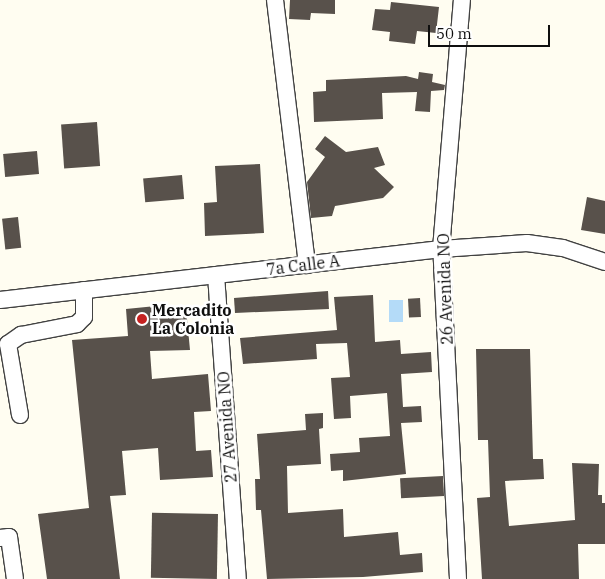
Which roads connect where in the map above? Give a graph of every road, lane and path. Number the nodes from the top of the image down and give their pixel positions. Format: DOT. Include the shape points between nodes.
graph roads {
  1 [pos="275,0"];
  2 [pos="462,0"];
  3 [pos="441,249"];
  4 [pos="605,262"];
  5 [pos="307,265"];
  6 [pos="216,275"];
  7 [pos="84,290"];
  8 [pos="0,300"];
  9 [pos="20,415"];
  10 [pos="0,538"];
  11 [pos="15,579"];
  12 [pos="238,579"];
  13 [pos="458,579"];
  1 -- 5 [label="street"];
  2 -- 3 [label="street, 26 Avenida NO"];
  3 -- 4 [label="street, 7a Calle A" via="527,243 563,248"];
  3 -- 5 [label="street, 7a Calle A"];
  3 -- 13 [label="street, 26 Avenida NO"];
  5 -- 6 [label="street, 7a Calle A"];
  6 -- 7 [label="street, 7a Calle A"];
  6 -- 12 [label="street, 27 Avenida NO"];
  7 -- 8 [label="street, 7a Calle A"];
  7 -- 9 [label="street" via="84,317 77,324 20,335 8,344"];
  10 -- 11 [label="street" via="9,537"];
}
